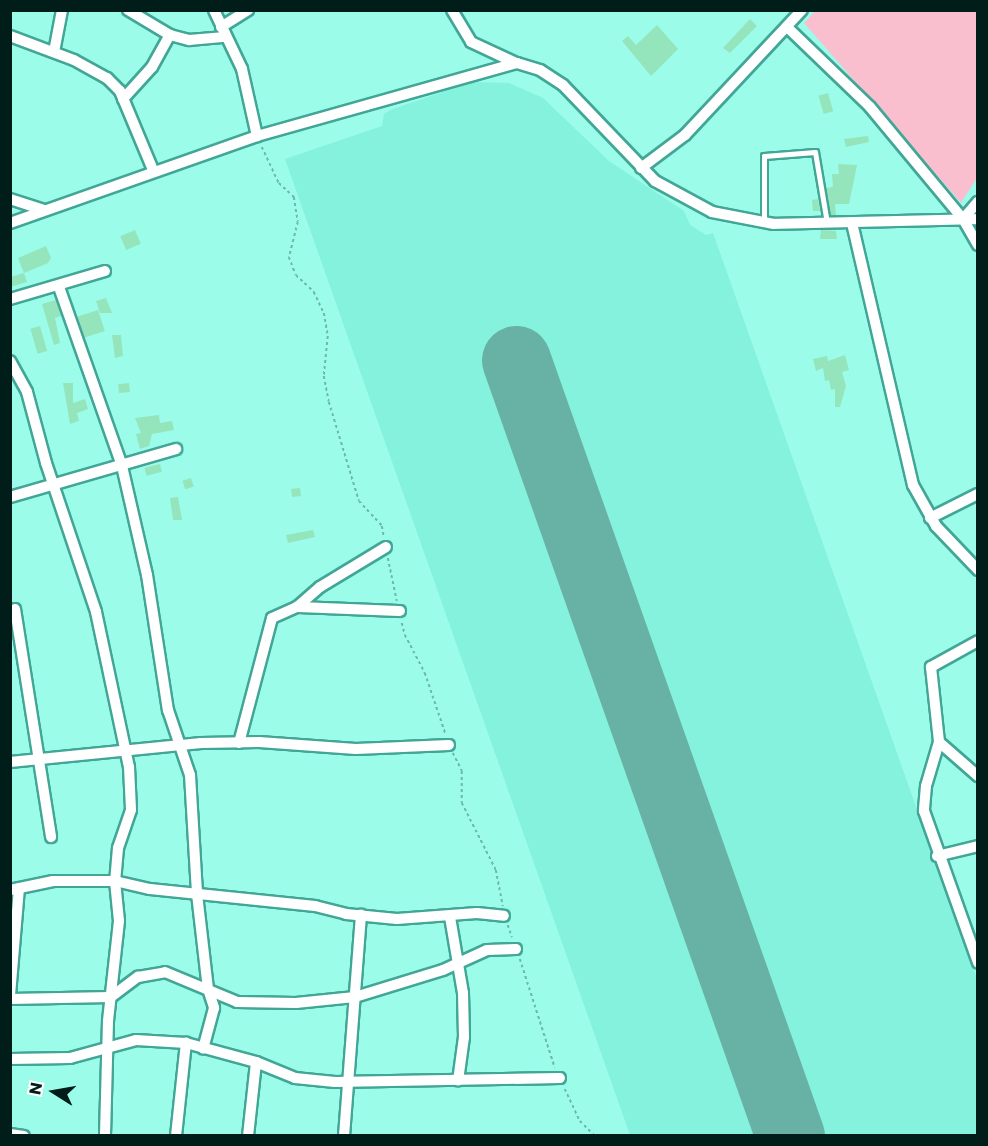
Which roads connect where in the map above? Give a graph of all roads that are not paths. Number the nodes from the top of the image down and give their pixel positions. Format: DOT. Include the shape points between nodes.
graph roads {
  1 [pos="62,10"];
  2 [pos="128,10"];
  3 [pos="214,10"];
  4 [pos="248,10"];
  5 [pos="452,10"];
  6 [pos="802,10"];
  7 [pos="787,27"];
  8 [pos="223,32"];
  9 [pos="170,35"];
  10 [pos="10,36"];
  11 [pos="54,52"];
  12 [pos="517,63"];
  13 [pos="123,99"];
  14 [pos="257,136"];
  15 [pos="641,168"];
  16 [pos="153,170"];
  17 [pos="10,199"];
  18 [pos="978,202"];
  19 [pos="44,210"];
  20 [pos="963,219"];
  21 [pos="978,219"];
  22 [pos="10,223"];
  23 [pos="764,223"];
  24 [pos="826,223"];
  25 [pos="852,223"];
  26 [pos="978,244"];
  27 [pos="105,271"];
  28 [pos="58,287"];
  29 [pos="10,299"];
  30 [pos="10,361"];
  31 [pos="176,449"];
  32 [pos="122,466"];
  33 [pos="53,484"];
  34 [pos="978,494"];
  35 [pos="10,497"];
  36 [pos="930,518"];
  37 [pos="386,547"];
  38 [pos="978,570"];
  39 [pos="297,607"];
  40 [pos="15,609"];
  41 [pos="400,611"];
  42 [pos="978,641"];
  43 [pos="939,742"];
  44 [pos="239,743"];
  45 [pos="449,745"];
  46 [pos="181,746"];
  47 [pos="126,752"];
  48 [pos="39,759"];
  49 [pos="10,762"];
  50 [pos="978,776"];
  51 [pos="51,837"];
  52 [pos="978,846"];
  53 [pos="937,856"];
  54 [pos="115,881"];
  55 [pos="15,889"];
  56 [pos="197,894"];
  57 [pos="361,915"];
  58 [pos="504,916"];
  59 [pos="450,917"];
  60 [pos="516,949"];
  61 [pos="977,960"];
  62 [pos="458,963"];
  63 [pos="208,989"];
  64 [pos="10,997"];
  65 [pos="111,997"];
  66 [pos="355,997"];
  67 [pos="186,1043"];
  68 [pos="108,1046"];
  69 [pos="203,1049"];
  70 [pos="10,1059"];
  71 [pos="256,1062"];
  72 [pos="560,1078"];
  73 [pos="458,1080"];
  74 [pos="350,1083"];
  75 [pos="10,1134"];
  76 [pos="24,1136"];
  77 [pos="105,1136"];
  78 [pos="176,1136"];
  79 [pos="248,1136"];
  80 [pos="344,1136"];
  1 -- 11 [label="street"];
  2 -- 9 [label="street"];
  3 -- 8 [label="street"];
  4 -- 8 [label="street"];
  5 -- 12 [label="street" via="471,42"];
  6 -- 7 [label="street"];
  7 -- 15 [label="street" via="686,135"];
  7 -- 20 [label="street" via="848,82"];
  8 -- 9 [label="street" via="189,39"];
  8 -- 14 [label="street" via="242,69"];
  9 -- 13 [label="street" via="152,67"];
  10 -- 11 [label="street"];
  11 -- 13 [label="street" via="107,78"];
  12 -- 14 [label="street"];
  12 -- 15 [label="street" via="540,70 562,85"];
  13 -- 16 [label="street"];
  14 -- 16 [label="street"];
  15 -- 23 [label="street" via="655,181 704,208"];
  16 -- 19 [label="street"];
  17 -- 19 [label="street"];
  18 -- 20 [label="street"];
  19 -- 22 [label="street"];
  20 -- 21 [label="street"];
  20 -- 25 [label="street"];
  20 -- 26 [label="street"];
  23 -- 24 [label="street"];
  23 -- 24 [label="lane" via="764,156 815,152"];
  24 -- 25 [label="street"];
  25 -- 36 [label="street" via="908,467"];
  27 -- 28 [label="street"];
  28 -- 29 [label="street"];
  28 -- 32 [label="street"];
  30 -- 33 [label="street" via="27,392"];
  31 -- 32 [label="street"];
  32 -- 33 [label="street"];
  32 -- 46 [label="street" via="147,575 168,710"];
  33 -- 35 [label="street"];
  33 -- 47 [label="street" via="96,612"];
  34 -- 36 [label="street"];
  36 -- 38 [label="street"];
  37 -- 39 [label="street" via="320,587"];
  39 -- 41 [label="street"];
  39 -- 44 [label="street" via="272,618"];
  40 -- 48 [label="street"];
  42 -- 43 [label="street" via="931,667"];
  43 -- 50 [label="street"];
  43 -- 53 [label="street" via="926,786 924,811"];
  44 -- 45 [label="street" via="356,749"];
  44 -- 46 [label="street"];
  46 -- 47 [label="street"];
  46 -- 56 [label="street" via="190,774 195,814"];
  47 -- 48 [label="street"];
  47 -- 54 [label="street" via="130,810 118,848"];
  48 -- 49 [label="street"];
  48 -- 51 [label="street"];
  52 -- 53 [label="street"];
  53 -- 61 [label="street"];
  54 -- 55 [label="street" via="54,881"];
  54 -- 56 [label="street"];
  54 -- 65 [label="street" via="119,921"];
  55 -- 64 [label="street"];
  56 -- 57 [label="street" via="315,906"];
  56 -- 63 [label="street"];
  57 -- 59 [label="street"];
  57 -- 66 [label="street"];
  58 -- 59 [label="street" via="477,913"];
  59 -- 62 [label="street"];
  60 -- 62 [label="street" via="487,950"];
  62 -- 66 [label="street"];
  62 -- 73 [label="street" via="464,1038"];
  63 -- 65 [label="street" via="165,972 138,977"];
  63 -- 66 [label="street" via="237,1002 296,1003"];
  63 -- 69 [label="street" via="214,1008"];
  64 -- 65 [label="street"];
  65 -- 68 [label="street"];
  66 -- 74 [label="street"];
  67 -- 68 [label="street" via="136,1040"];
  67 -- 69 [label="street"];
  67 -- 78 [label="street"];
  68 -- 70 [label="street" via="70,1058"];
  68 -- 77 [label="street"];
  69 -- 71 [label="street"];
  71 -- 74 [label="street" via="296,1078"];
  71 -- 79 [label="street"];
  72 -- 73 [label="street"];
  73 -- 74 [label="street"];
  74 -- 80 [label="street"];
  75 -- 76 [label="street"];
}
